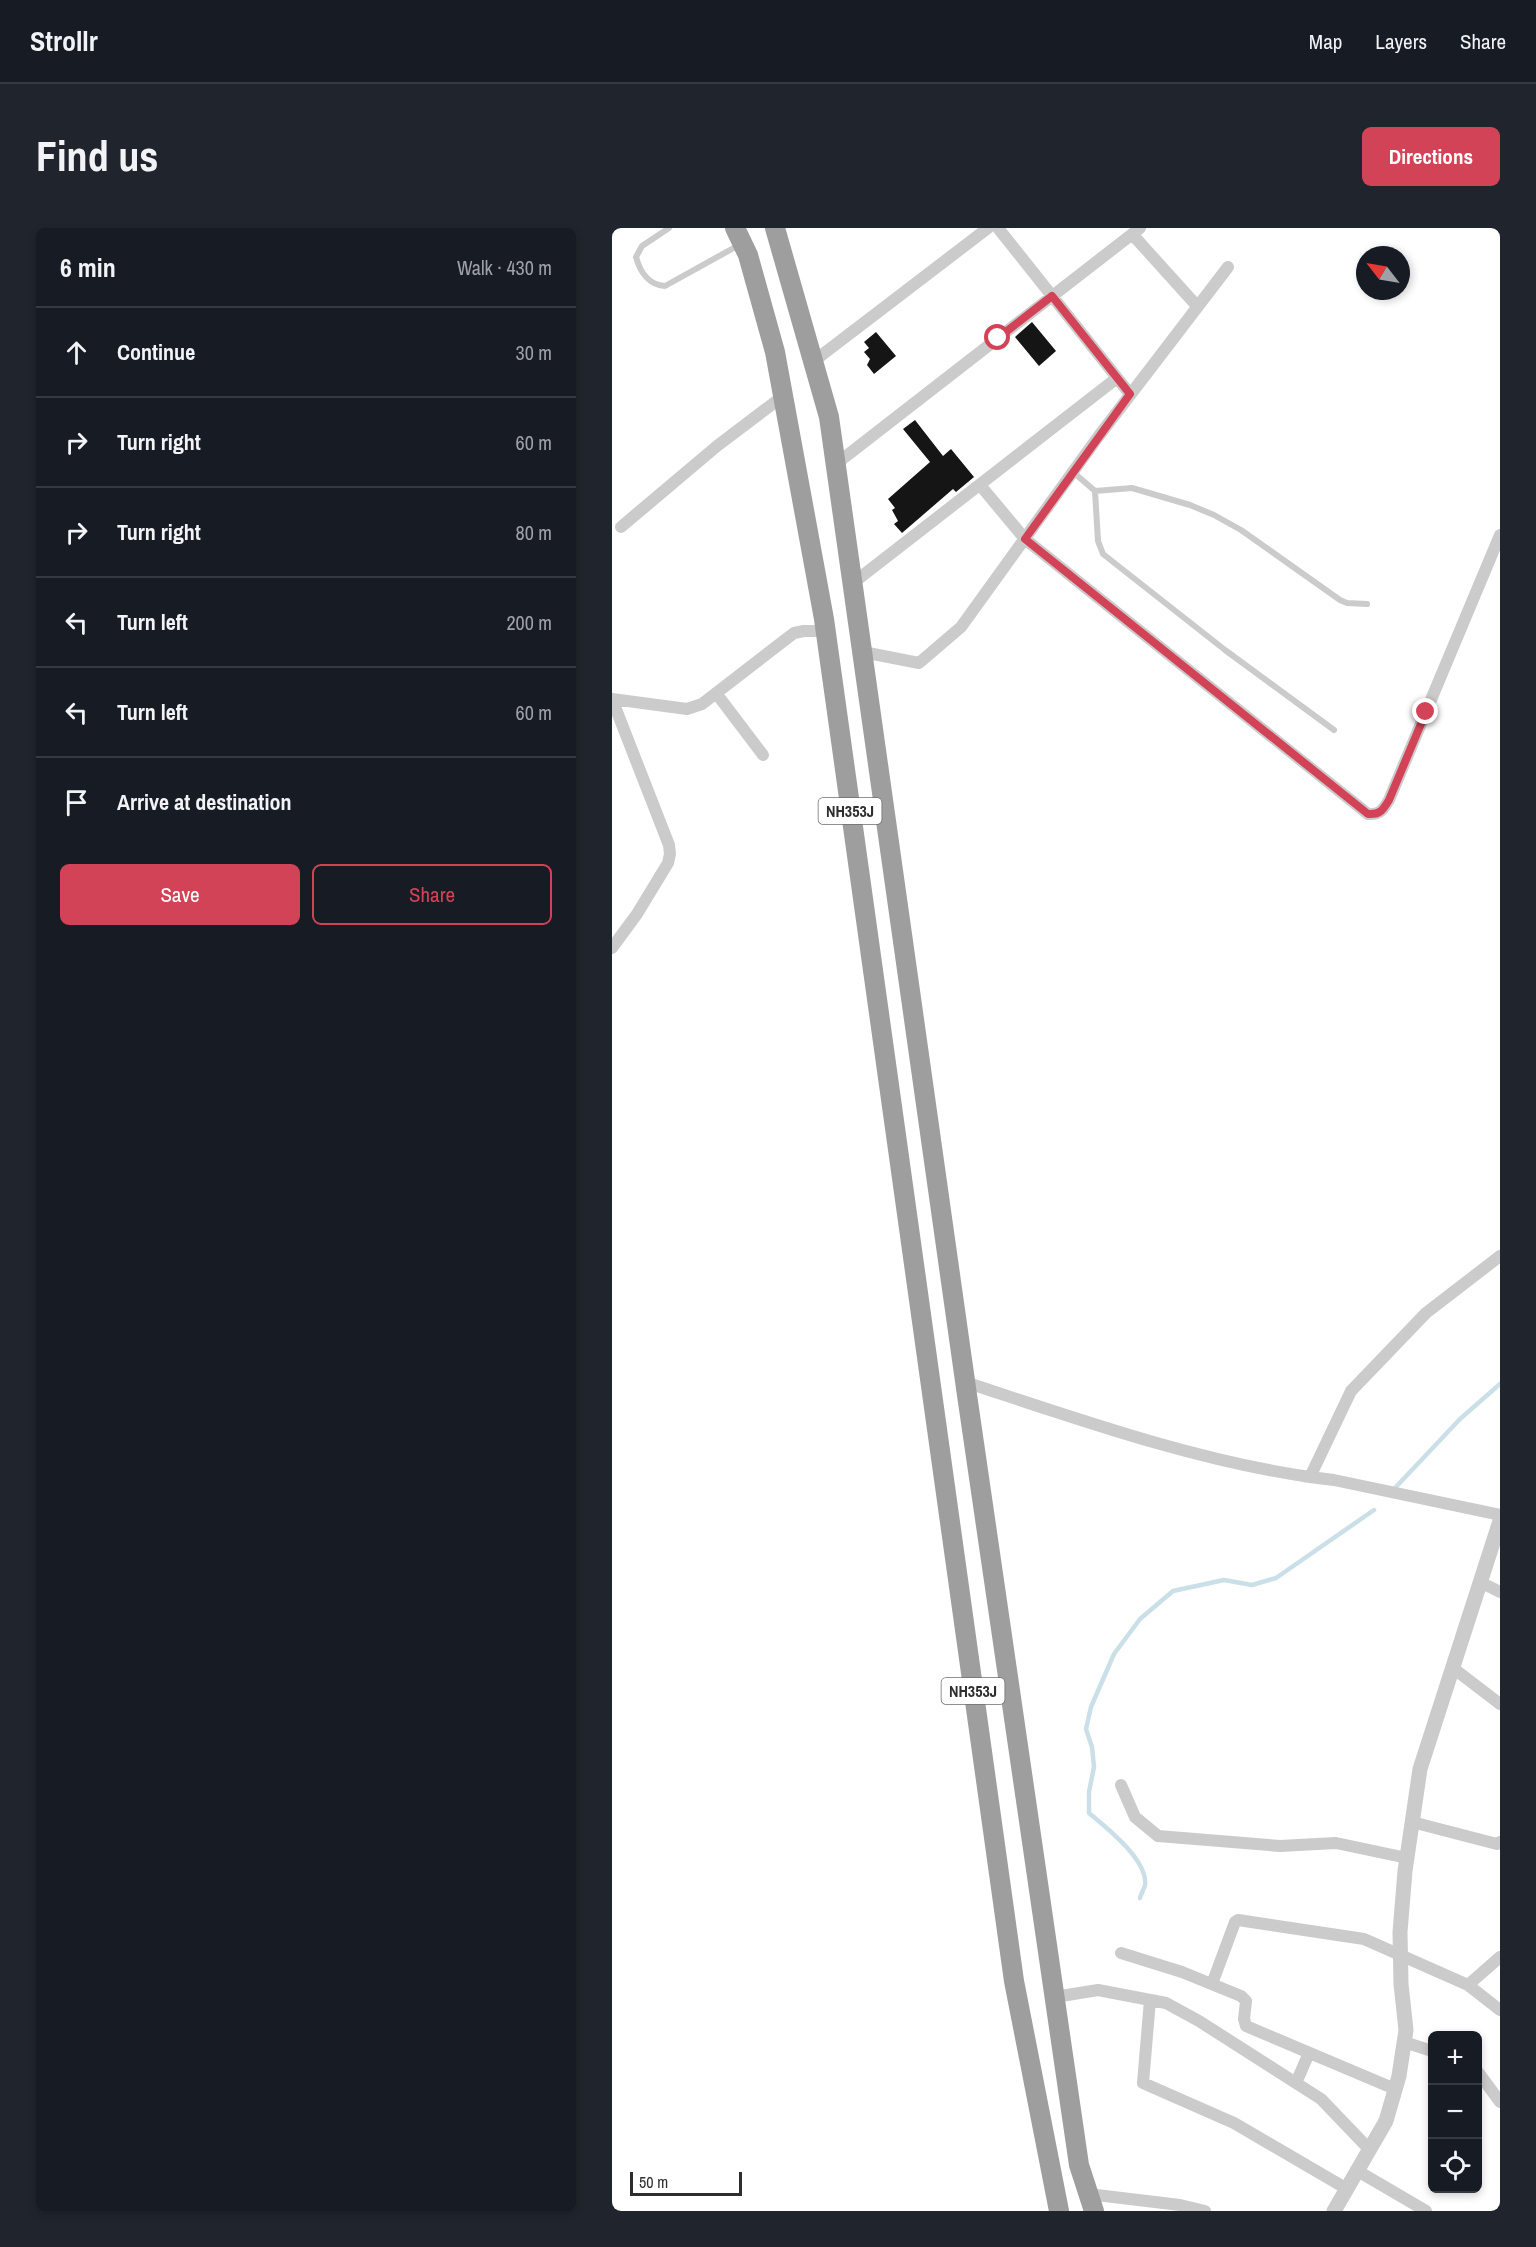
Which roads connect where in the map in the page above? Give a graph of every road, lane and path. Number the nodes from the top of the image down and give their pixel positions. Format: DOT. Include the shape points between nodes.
graph roads {
  1 [pos="669,228"];
  2 [pos="775,228"];
  3 [pos="988,228"];
  4 [pos="998,228"];
  5 [pos="1136,231"];
  6 [pos="738,236"];
  7 [pos="1228,267"];
  8 [pos="1052,296"];
  9 [pos="1197,306"];
  10 [pos="814,362"];
  11 [pos="1117,378"];
  12 [pos="1130,394"];
  13 [pos="783,396"];
  14 [pos="836,464"];
  15 [pos="1073,472"];
  16 [pos="980,485"];
  17 [pos="1095,491"];
  18 [pos="621,527"];
  19 [pos="1500,535"];
  20 [pos="1025,539"];
  21 [pos="853,583"];
  22 [pos="1367,604"];
  23 [pos="826,631"];
  24 [pos="863,652"];
  25 [pos="716,693"];
  26 [pos="612,699"];
  27 [pos="1334,729"];
  28 [pos="763,755"];
  29 [pos="612,948"];
  30 [pos="1500,1256"];
  31 [pos="966,1389"];
  32 [pos="1310,1477"];
  33 [pos="1500,1515"];
  34 [pos="1500,1521"];
  35 [pos="1480,1582"];
  36 [pos="1500,1592"];
  37 [pos="1453,1668"];
  38 [pos="1500,1704"];
  39 [pos="1121,1785"];
  40 [pos="1412,1822"];
  41 [pos="1500,1842"];
  42 [pos="1407,1858"];
  43 [pos="1121,1953"];
  44 [pos="1400,1955"];
  45 [pos="1500,1957"];
  46 [pos="1212,1984"];
  47 [pos="1468,1985"];
  48 [pos="1055,1998"];
  49 [pos="1150,2000"];
  50 [pos="1500,2010"];
  51 [pos="1404,2042"];
  52 [pos="1428,2050"];
  53 [pos="1310,2053"];
  54 [pos="1482,2077"];
  55 [pos="1296,2083"];
  56 [pos="1395,2089"];
  57 [pos="1500,2102"];
  58 [pos="1369,2149"];
  59 [pos="1356,2170"];
  60 [pos="1347,2188"];
  61 [pos="1091,2202"];
  62 [pos="1059,2211"];
  63 [pos="1206,2211"];
  64 [pos="1334,2211"];
  65 [pos="1426,2211"];
  1 -- 6 [label="lane" via="642,246 636,257 650,283 658,286 665,286"];
  2 -- 10 [label="highway, NH353J"];
  3 -- 10 [label="street"];
  4 -- 8 [label="street"];
  5 -- 8 [label="street"];
  5 -- 9 [label="street"];
  6 -- 13 [label="highway, NH353J" via="748,255"];
  7 -- 9 [label="street"];
  8 -- 11 [label="street"];
  8 -- 14 [label="street"];
  9 -- 12 [label="street"];
  10 -- 14 [label="highway, NH353J" via="829,417"];
  11 -- 12 [label="street"];
  11 -- 16 [label="street"];
  12 -- 15 [label="street"];
  13 -- 18 [label="street"];
  13 -- 23 [label="highway, NH353J"];
  14 -- 21 [label="highway, NH353J"];
  15 -- 17 [label="lane"];
  15 -- 20 [label="street"];
  16 -- 20 [label="street"];
  16 -- 21 [label="street"];
  17 -- 22 [label="lane" via="1132,488 1190,504 1241,530 1340,600"];
  17 -- 27 [label="lane" via="1098,541 1103,554"];
  19 -- 20 [label="street" via="1389,800 1376,814 1361,810"];
  20 -- 24 [label="street" via="961,627 919,663"];
  21 -- 24 [label="highway, NH353J"];
  23 -- 25 [label="street" via="794,633"];
  23 -- 62 [label="highway, NH353J" via="1014,1981"];
  24 -- 31 [label="highway, NH353J"];
  25 -- 26 [label="street" via="687,709"];
  25 -- 28 [label="street"];
  26 -- 29 [label="street" via="670,854 637,914"];
  30 -- 32 [label="street" via="1426,1313 1351,1391"];
  31 -- 32 [label="street" via="1258,1470"];
  31 -- 48 [label="highway, NH353J"];
  32 -- 33 [label="street"];
  34 -- 35 [label="street"];
  35 -- 36 [label="street"];
  35 -- 37 [label="street"];
  37 -- 38 [label="street"];
  37 -- 40 [label="street" via="1420,1768"];
  39 -- 42 [label="street" via="1135,1817 1158,1836 1280,1846 1336,1843"];
  40 -- 41 [label="street"];
  40 -- 42 [label="street"];
  42 -- 44 [label="street"];
  43 -- 46 [label="street"];
  44 -- 46 [label="street" via="1364,1939 1238,1920"];
  44 -- 47 [label="street"];
  44 -- 51 [label="street"];
  45 -- 47 [label="street"];
  46 -- 53 [label="street" via="1244,1998 1246,2026"];
  47 -- 50 [label="street"];
  48 -- 49 [label="street" via="1098,1989"];
  48 -- 61 [label="highway, NH353J" via="1078,2165"];
  49 -- 55 [label="street" via="1166,2003 1199,2021"];
  49 -- 60 [label="street" via="1143,2083 1233,2123"];
  51 -- 52 [label="street"];
  51 -- 56 [label="street"];
  53 -- 55 [label="street"];
  53 -- 56 [label="street"];
  54 -- 57 [label="street"];
  55 -- 58 [label="street" via="1321,2099"];
  56 -- 58 [label="street" via="1386,2121"];
  58 -- 59 [label="street"];
  59 -- 60 [label="street"];
  59 -- 65 [label="street"];
  60 -- 64 [label="street"];
  61 -- 63 [label="street" via="1180,2205"];
}
